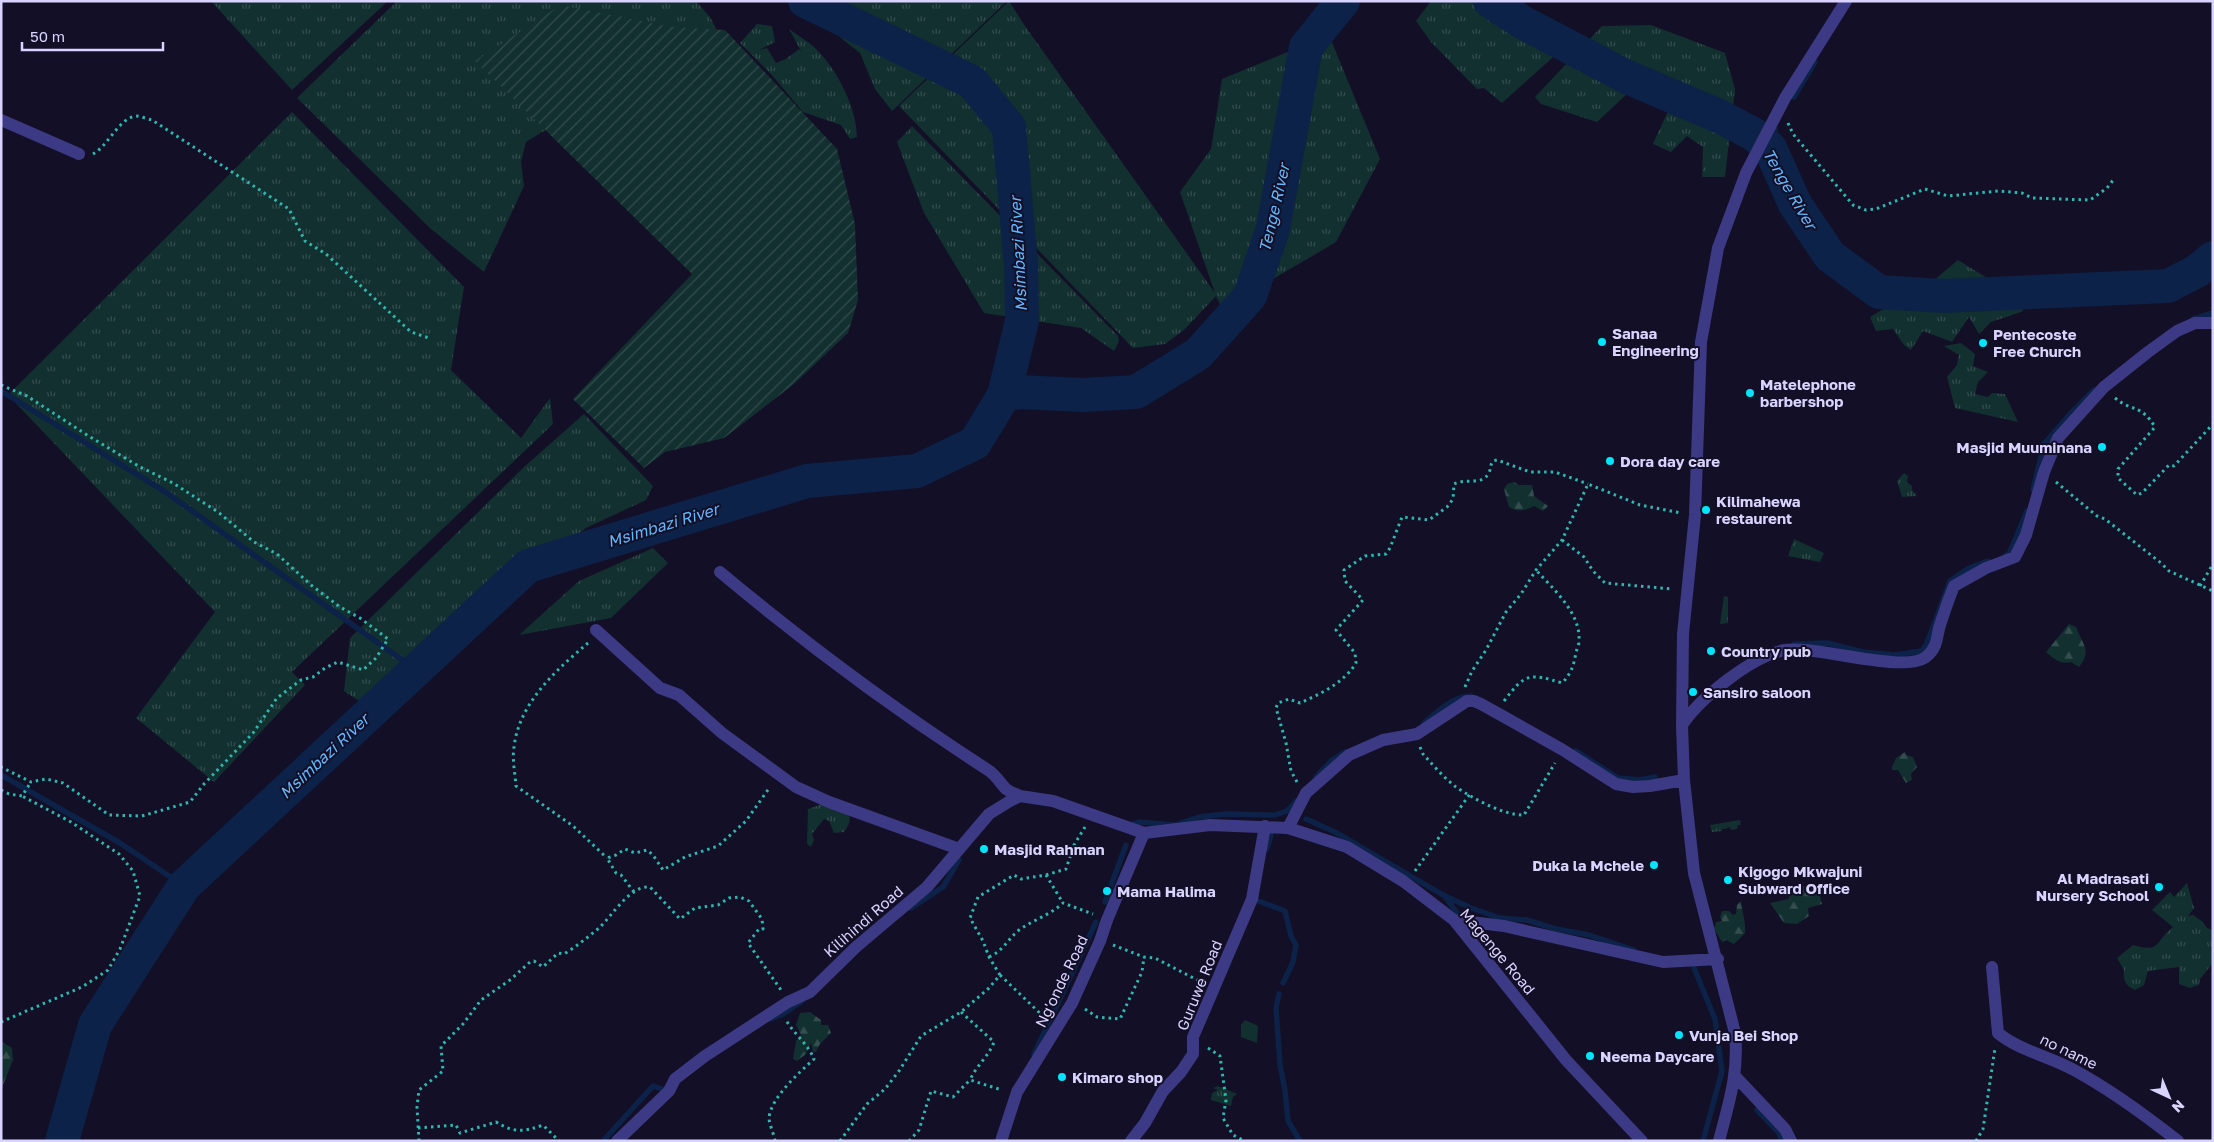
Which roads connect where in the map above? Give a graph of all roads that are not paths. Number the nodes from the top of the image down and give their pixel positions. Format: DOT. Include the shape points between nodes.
graph roads {
  1 [pos="1846,1"];
  2 [pos="1,120"];
  3 [pos="79,154"];
  4 [pos="2213,323"];
  5 [pos="720,572"];
  6 [pos="596,630"];
  7 [pos="1682,725"];
  8 [pos="1684,780"];
  9 [pos="1020,796"];
  10 [pos="1265,826"];
  11 [pos="1288,828"];
  12 [pos="1144,833"];
  13 [pos="960,849"];
  14 [pos="1454,920"];
  15 [pos="1718,959"];
  16 [pos="1992,967"];
  17 [pos="1735,1076"];
  18 [pos="617,1141"];
  19 [pos="1000,1141"];
  20 [pos="1131,1141"];
  21 [pos="1642,1141"];
  22 [pos="1719,1141"];
  23 [pos="1792,1141"];
  24 [pos="2178,1141"];
  1 -- 7 [label="street" via="1785,98 1746,173 1718,248 1701,342 1694,515 1683,634"];
  2 -- 3 [label="street"];
  4 -- 7 [label="street" via="2195,323 2177,332 2104,387 2058,438 2044,472 2026,535 2015,557 1986,568 1954,586 1940,624 1938,643 1926,658 1896,662 1807,649 1785,650 1759,660 1731,678"];
  5 -- 9 [label="street" via="782,623 936,737 990,771 1007,789"];
  6 -- 13 [label="street" via="660,688 679,695 722,733 796,787"];
  7 -- 8 [label="street"];
  8 -- 11 [label="street" via="1650,786 1616,784 1563,750 1474,701 1461,704 1417,734 1383,740 1350,755 1306,793"];
  8 -- 15 [label="street" via="1694,873"];
  9 -- 12 [label="street" via="1053,801"];
  9 -- 13 [label="street, Kilihindi Road" via="989,814"];
  10 -- 11 [label="street, Magenge Road"];
  10 -- 12 [label="street, Magenge Road" via="1210,825"];
  10 -- 20 [label="street, Guruwe Road" via="1252,899 1193,1037 1194,1054 1164,1091"];
  11 -- 14 [label="street, Magenge Road" via="1347,847 1403,881"];
  12 -- 19 [label="street, Ng'onde Road" via="1072,1003 1017,1092"];
  13 -- 18 [label="street, Kilihindi Road" via="927,887 856,947 810,992 788,1002 705,1056 675,1080 669,1092"];
  14 -- 15 [label="street" via="1504,926 1663,962"];
  14 -- 21 [label="street, Magenge Road" via="1566,1060"];
  15 -- 17 [label="street" via="1736,1033 1738,1057"];
  16 -- 24 [label="street, no name" via="1998,1033 2012,1043 2072,1068 2103,1086"];
  17 -- 22 [label="street"];
  17 -- 23 [label="street"];
}
